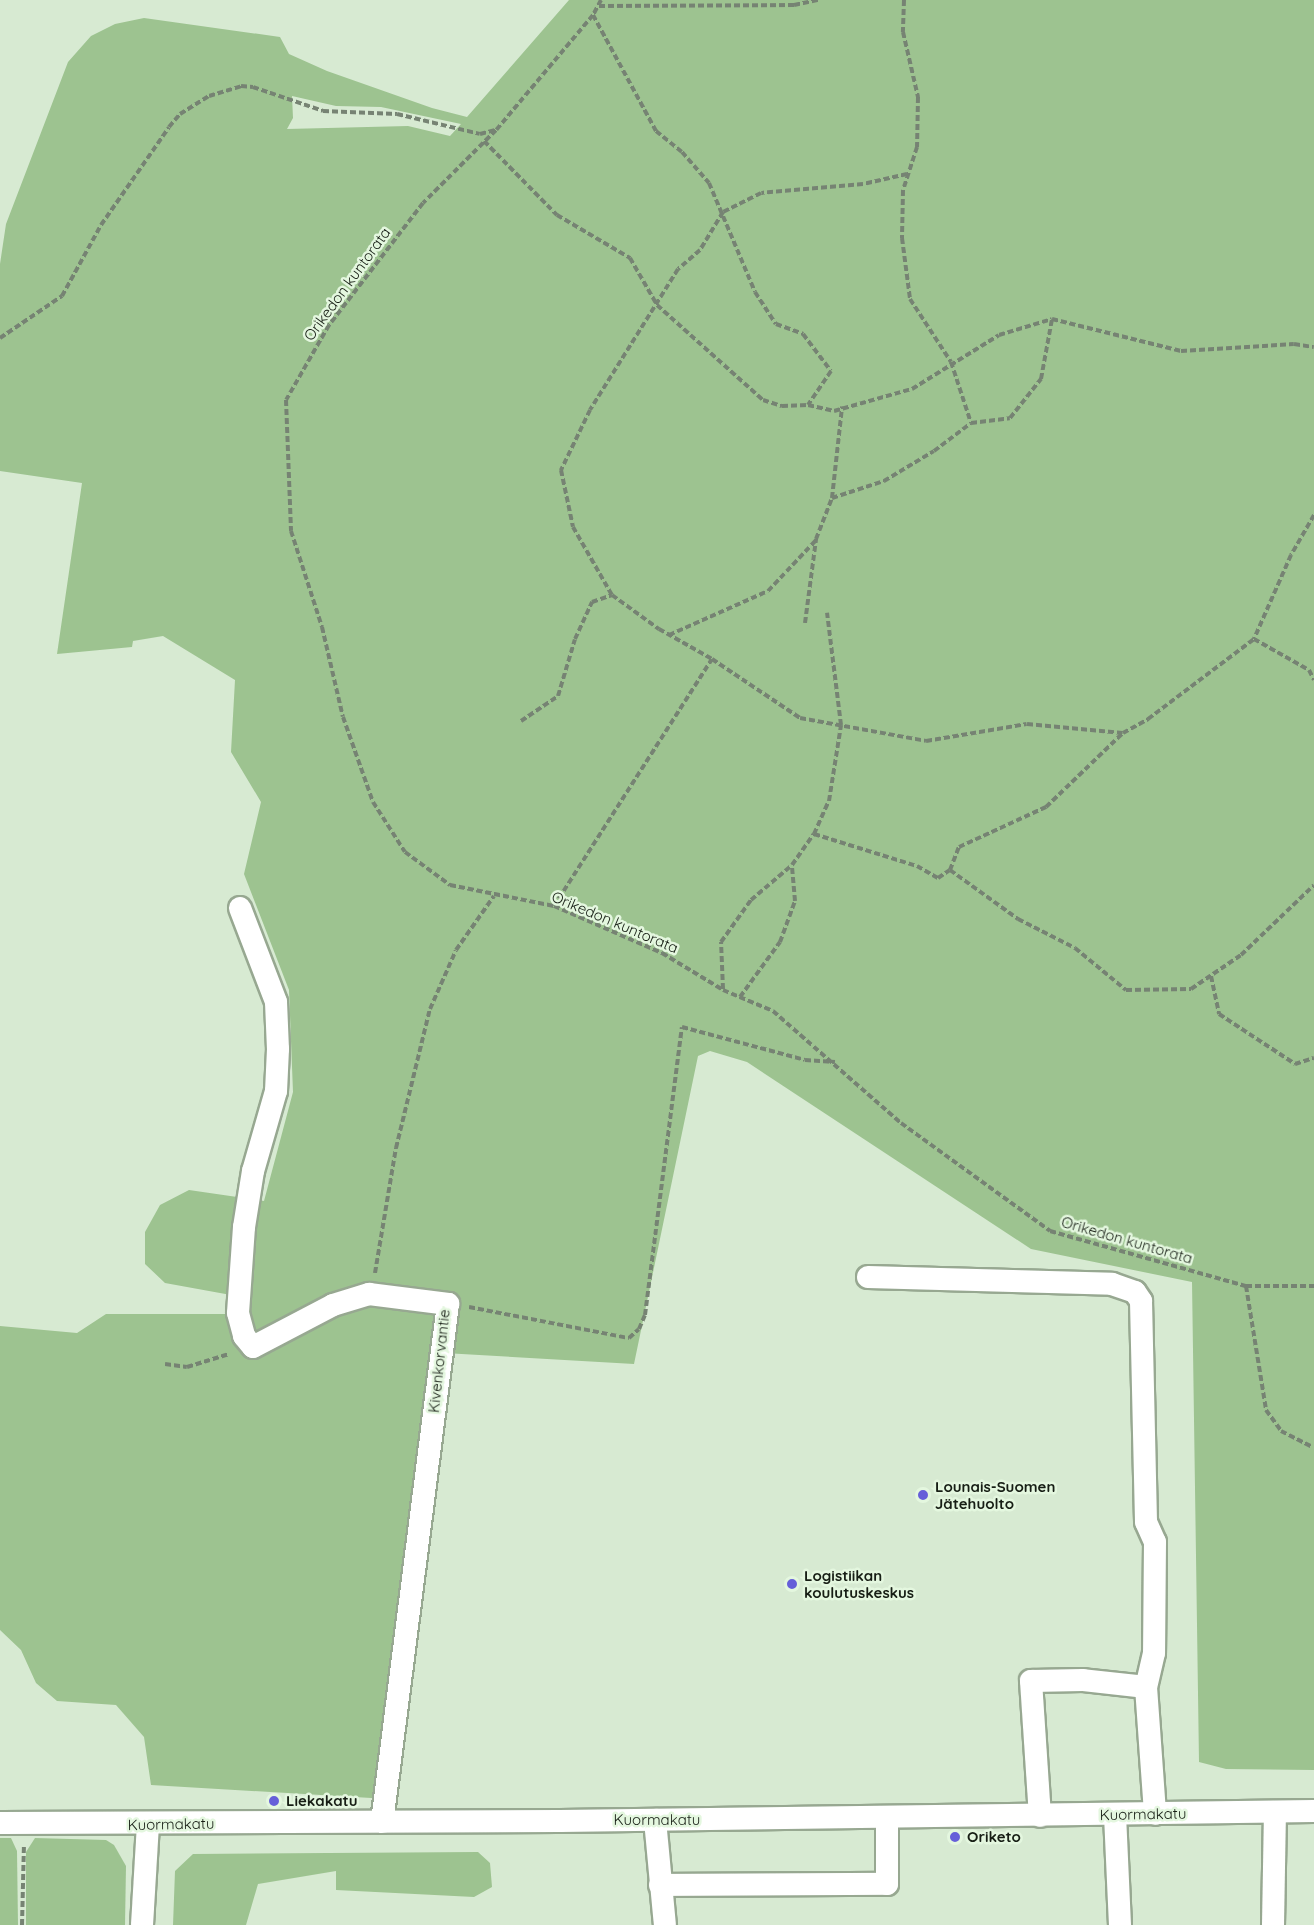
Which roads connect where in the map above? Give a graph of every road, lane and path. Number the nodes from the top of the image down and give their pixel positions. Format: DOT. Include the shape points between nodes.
graph roads {
  1 [pos="601,0"];
  2 [pos="818,0"];
  3 [pos="904,0"];
  4 [pos="599,6"];
  5 [pos="593,15"];
  6 [pos="496,130"];
  7 [pos="484,141"];
  8 [pos="907,174"];
  9 [pos="723,212"];
  10 [pos="657,305"];
  11 [pos="1052,320"];
  12 [pos="0,338"];
  13 [pos="1314,347"];
  14 [pos="951,362"];
  15 [pos="808,405"];
  16 [pos="842,406"];
  17 [pos="971,423"];
  18 [pos="832,498"];
  19 [pos="1314,515"];
  20 [pos="816,539"];
  21 [pos="612,595"];
  22 [pos="827,613"];
  23 [pos="804,623"];
  24 [pos="668,636"];
  25 [pos="1254,639"];
  26 [pos="712,658"];
  27 [pos="1314,680"];
  28 [pos="520,721"];
  29 [pos="841,725"];
  30 [pos="1123,733"];
  31 [pos="814,834"];
  32 [pos="792,865"];
  33 [pos="950,870"];
  34 [pos="1314,885"];
  35 [pos="494,896"];
  36 [pos="554,906"];
  37 [pos="240,908"];
  38 [pos="1211,975"];
  39 [pos="723,990"];
  40 [pos="740,997"];
  41 [pos="1314,1058"];
  42 [pos="835,1062"];
  43 [pos="868,1277"];
  44 [pos="1246,1286"];
  45 [pos="1314,1286"];
  46 [pos="369,1294"];
  47 [pos="448,1304"];
  48 [pos="253,1347"];
  49 [pos="165,1365"];
  50 [pos="1312,1447"];
  51 [pos="1146,1687"];
  52 [pos="1314,1811"];
  53 [pos="1275,1812"];
  54 [pos="1155,1814"];
  55 [pos="1115,1815"];
  56 [pos="1040,1816"];
  57 [pos="887,1818"];
  58 [pos="656,1820"];
  59 [pos="382,1822"];
  60 [pos="0,1823"];
  61 [pos="148,1824"];
  62 [pos="25,1825"];
  63 [pos="660,1885"];
  64 [pos="22,1925"];
  65 [pos="142,1925"];
  66 [pos="665,1925"];
  67 [pos="1120,1925"];
  68 [pos="1273,1925"];
  1 -- 4 [label="path, Orikedon kuntorata"];
  2 -- 4 [label="path" via="794,5"];
  3 -- 8 [label="path" via="903,32 918,97 918,147"];
  4 -- 5 [label="path, Orikedon kuntorata"];
  5 -- 6 [label="path, Orikedon kuntorata"];
  5 -- 9 [label="path" via="657,131 709,183"];
  6 -- 7 [label="path, Orikedon kuntorata"];
  6 -- 12 [label="path" via="480,134 397,114 323,111 254,87 242,86 209,96 180,114 170,127 101,225 62,296"];
  7 -- 10 [label="path" via="557,215 630,258"];
  7 -- 35 [label="path, Orikedon kuntorata" via="423,203 336,316 286,400 291,531 322,627 343,717 373,802 405,852 450,885"];
  8 -- 9 [label="path" via="862,184 761,193"];
  8 -- 14 [label="path" via="902,238 910,299"];
  9 -- 10 [label="path" via="700,250 678,269"];
  9 -- 15 [label="path" via="755,292 776,324 803,334 831,371"];
  10 -- 15 [label="path" via="763,400 782,406"];
  10 -- 21 [label="path" via="590,410 561,470 573,527"];
  11 -- 13 [label="path" via="1181,351 1294,344"];
  11 -- 14 [label="path" via="999,335"];
  11 -- 17 [label="path" via="1041,379 1010,418"];
  14 -- 16 [label="path" via="912,389"];
  14 -- 17 [label="path"];
  15 -- 16 [label="path" via="834,411"];
  16 -- 18 [label="path"];
  17 -- 18 [label="path" via="884,481"];
  18 -- 20 [label="path"];
  19 -- 25 [label="path" via="1291,555"];
  20 -- 23 [label="path"];
  20 -- 24 [label="path" via="768,591"];
  21 -- 24 [label="path"];
  21 -- 28 [label="path" via="592,602 575,639 558,696"];
  22 -- 29 [label="path"];
  24 -- 26 [label="path"];
  25 -- 27 [label="path" via="1310,670"];
  25 -- 30 [label="path" via="1148,719"];
  26 -- 29 [label="path" via="800,718"];
  26 -- 36 [label="path"];
  29 -- 30 [label="path" via="926,741 1027,724"];
  29 -- 31 [label="path" via="829,801"];
  30 -- 33 [label="path" via="1046,807 959,847"];
  31 -- 32 [label="path"];
  31 -- 33 [label="path" via="917,866 938,878"];
  32 -- 39 [label="path" via="751,900 722,942"];
  32 -- 40 [label="path" via="795,901 780,942"];
  33 -- 38 [label="path" via="1018,919 1075,948 1126,990 1191,989"];
  34 -- 38 [label="path" via="1241,956"];
  35 -- 36 [label="path, Orikedon kuntorata"];
  35 -- 46 [label="path" via="456,950 430,1009 396,1148"];
  36 -- 39 [label="path, Orikedon kuntorata" via="662,953"];
  37 -- 48 [label="street" via="276,1002 278,1049 276,1091 253,1171 244,1227 238,1313 244,1336"];
  38 -- 41 [label="path" via="1219,1014 1295,1064"];
  39 -- 40 [label="path, Orikedon kuntorata"];
  40 -- 42 [label="path, Orikedon kuntorata" via="773,1011"];
  42 -- 44 [label="path, Orikedon kuntorata" via="901,1123 1050,1231"];
  42 -- 47 [label="path" via="805,1060 682,1026 645,1315 639,1329 629,1338 605,1330"];
  43 -- 51 [label="street" via="1112,1284 1135,1292 1141,1301 1146,1522 1155,1542 1154,1653"];
  44 -- 45 [label="path, Orikedon kuntorata"];
  44 -- 50 [label="path" via="1266,1410 1281,1431"];
  46 -- 47 [label="street, Kivenkorvantie"];
  46 -- 48 [label="street, Kivenkorvantie" via="333,1305"];
  47 -- 59 [label="street, Kivenkorvantie"];
  48 -- 49 [label="path" via="187,1367"];
  51 -- 54 [label="street"];
  51 -- 56 [label="street" via="1083,1680 1031,1681"];
  52 -- 53 [label="street, Kuormakatu"];
  53 -- 54 [label="street, Kuormakatu"];
  53 -- 68 [label="street"];
  54 -- 55 [label="street, Kuormakatu"];
  55 -- 56 [label="street, Kuormakatu"];
  55 -- 67 [label="street"];
  56 -- 57 [label="street, Kuormakatu"];
  57 -- 58 [label="street, Kuormakatu"];
  57 -- 63 [label="street" via="887,1884"];
  58 -- 59 [label="street, Kuormakatu"];
  58 -- 63 [label="street"];
  59 -- 61 [label="street, Kuormakatu"];
  60 -- 62 [label="street, Kuormakatu"];
  61 -- 62 [label="street, Kuormakatu"];
  61 -- 65 [label="street"];
  62 -- 64 [label="path"];
  63 -- 66 [label="street"];
}
